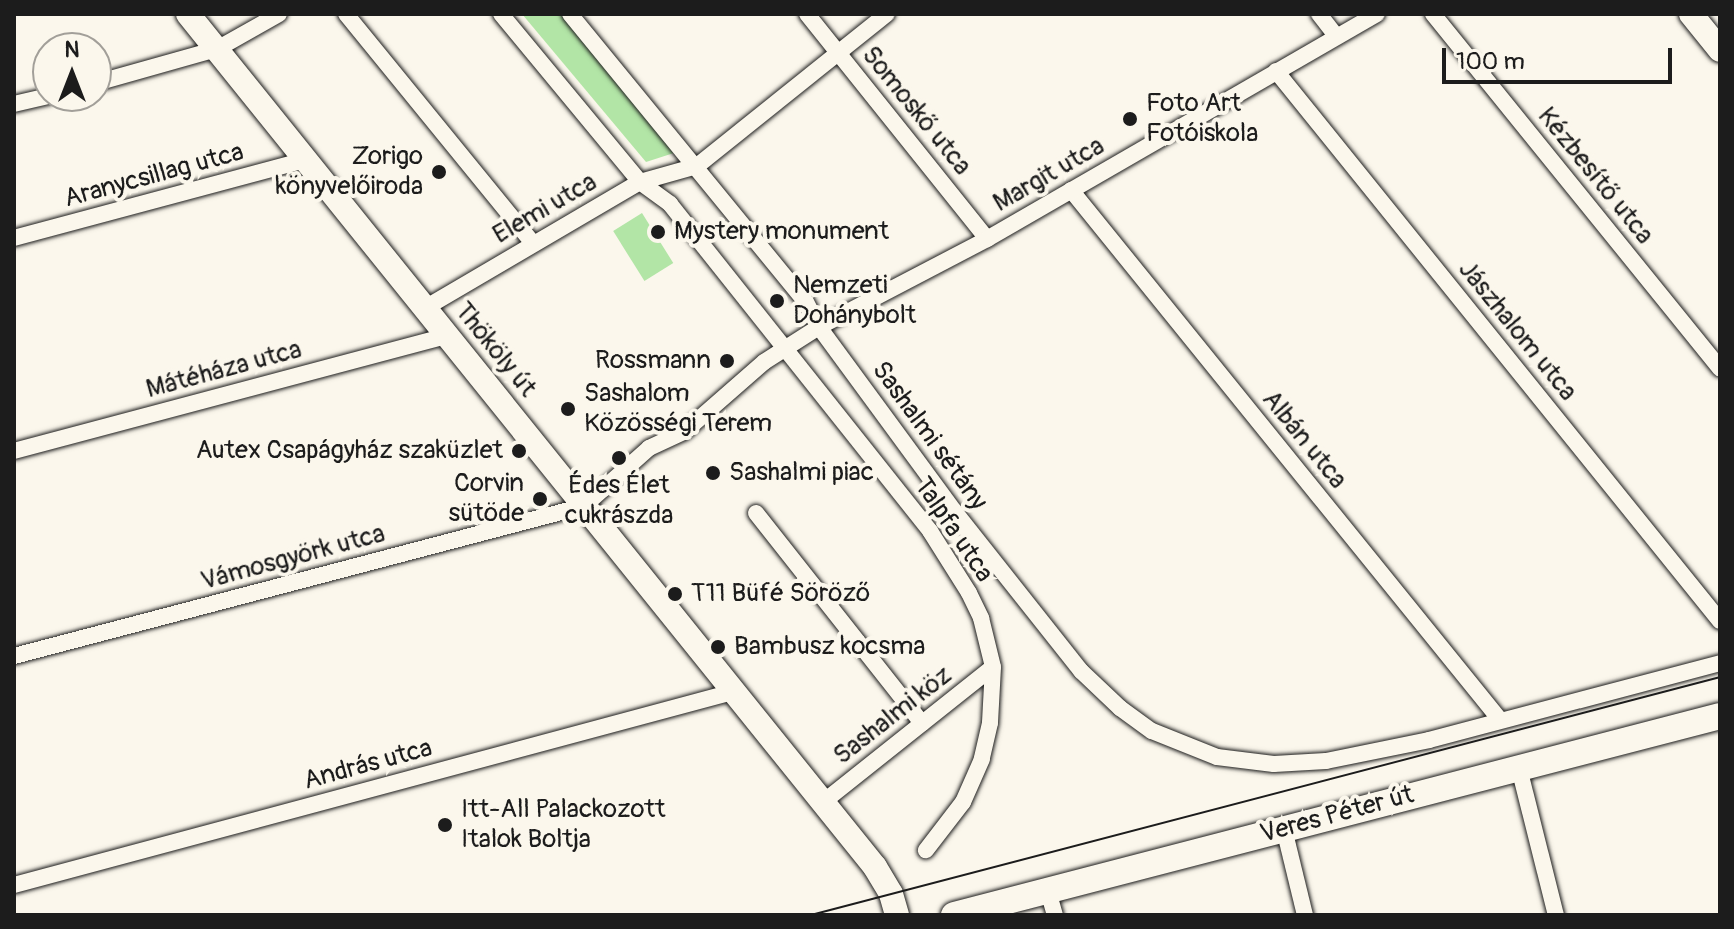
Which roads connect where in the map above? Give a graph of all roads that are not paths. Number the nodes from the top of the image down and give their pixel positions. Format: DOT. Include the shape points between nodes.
graph roads {
  1 [pos="188,14"];
  2 [pos="279,14"];
  3 [pos="346,14"];
  4 [pos="501,14"];
  5 [pos="570,14"];
  6 [pos="807,14"];
  7 [pos="887,14"];
  8 [pos="1319,14"];
  9 [pos="1377,14"];
  10 [pos="1433,14"];
  11 [pos="1691,14"];
  12 [pos="1336,36"];
  13 [pos="217,49"];
  14 [pos="1720,50"];
  15 [pos="838,52"];
  16 [pos="1276,71"];
  17 [pos="112,79"];
  18 [pos="306,160"];
  19 [pos="697,166"];
  20 [pos="640,182"];
  21 [pos="1071,190"];
  22 [pos="14,238"];
  23 [pos="987,239"];
  24 [pos="533,243"];
  25 [pos="425,308"];
  26 [pos="819,327"];
  27 [pos="447,336"];
  28 [pos="786,350"];
  29 [pos="1720,368"];
  30 [pos="14,451"];
  31 [pos="584,506"];
  32 [pos="955,512"];
  33 [pos="756,513"];
  34 [pos="930,531"];
  35 [pos="1720,621"];
  36 [pos="14,656"];
  37 [pos="1720,663"];
  38 [pos="993,667"];
  39 [pos="733,692"];
  40 [pos="1720,716"];
  41 [pos="1500,720"];
  42 [pos="922,723"];
  43 [pos="1326,761"];
  44 [pos="1519,768"];
  45 [pos="822,803"];
  46 [pos="1284,829"];
  47 [pos="926,850"];
  48 [pos="14,885"];
  49 [pos="1052,903"];
  50 [pos="897,915"];
  51 [pos="954,915"];
  52 [pos="1305,915"];
  53 [pos="1556,915"];
  1 -- 13 [label="street, Thököly út"];
  2 -- 13 [label="street"];
  3 -- 24 [label="street"];
  4 -- 20 [label="street"];
  5 -- 19 [label="street, Sashalmi sétány"];
  6 -- 15 [label="street, Somoskő utca"];
  7 -- 15 [label="street"];
  8 -- 12 [label="street"];
  9 -- 12 [label="street, Margit utca"];
  10 -- 29 [label="street, Kézbesítő utca"];
  11 -- 14 [label="street"];
  12 -- 16 [label="street, Margit utca"];
  13 -- 17 [label="street"];
  13 -- 18 [label="street, Thököly út"];
  15 -- 19 [label="street"];
  15 -- 23 [label="street, Somoskő utca"];
  16 -- 21 [label="street, Margit utca"];
  16 -- 35 [label="street, Jászhalom utca"];
  18 -- 22 [label="street, Aranycsillag utca"];
  18 -- 25 [label="street, Thököly út"];
  19 -- 20 [label="street, Elemi utca"];
  19 -- 26 [label="street, Sashalmi sétány" via="806,302"];
  20 -- 24 [label="street, Elemi utca"];
  20 -- 28 [label="street" via="670,204"];
  21 -- 23 [label="street, Margit utca"];
  21 -- 41 [label="street, Albán utca"];
  23 -- 26 [label="street, Margit utca"];
  24 -- 25 [label="street, Elemi utca"];
  25 -- 27 [label="street, Thököly út"];
  26 -- 28 [label="street, Margit utca"];
  26 -- 32 [label="street, Sashalmi sétány"];
  27 -- 30 [label="street, Mátéháza utca"];
  27 -- 31 [label="street, Thököly út"];
  28 -- 31 [label="street, Margit utca" via="717,400 706,402"];
  28 -- 34 [label="street, Talpfa utca"];
  31 -- 36 [label="street, Vámosgyörk utca"];
  31 -- 39 [label="street, Thököly út"];
  32 -- 34 [label="street"];
  32 -- 43 [label="street, Sashalmi sétány" via="1081,671 1136,720 1176,743 1217,757 1274,764"];
  33 -- 42 [label="street"];
  34 -- 38 [label="street, Talpfa utca" via="981,618"];
  37 -- 41 [label="street, Veres Péter út"];
  38 -- 42 [label="street, Sashalmi köz"];
  38 -- 47 [label="street, Talpfa utca" via="982,759 953,818"];
  39 -- 45 [label="street, Thököly út"];
  39 -- 48 [label="street, András utca"];
  40 -- 44 [label="main road, Veres Péter út"];
  41 -- 43 [label="street, Veres Péter út"];
  42 -- 45 [label="street, Sashalmi köz"];
  44 -- 46 [label="main road, Veres Péter út"];
  44 -- 53 [label="street"];
  45 -- 50 [label="street, Thököly út" via="875,867"];
  46 -- 49 [label="main road, Veres Péter út"];
  46 -- 52 [label="street"];
  49 -- 51 [label="main road, Veres Péter út"];
}
